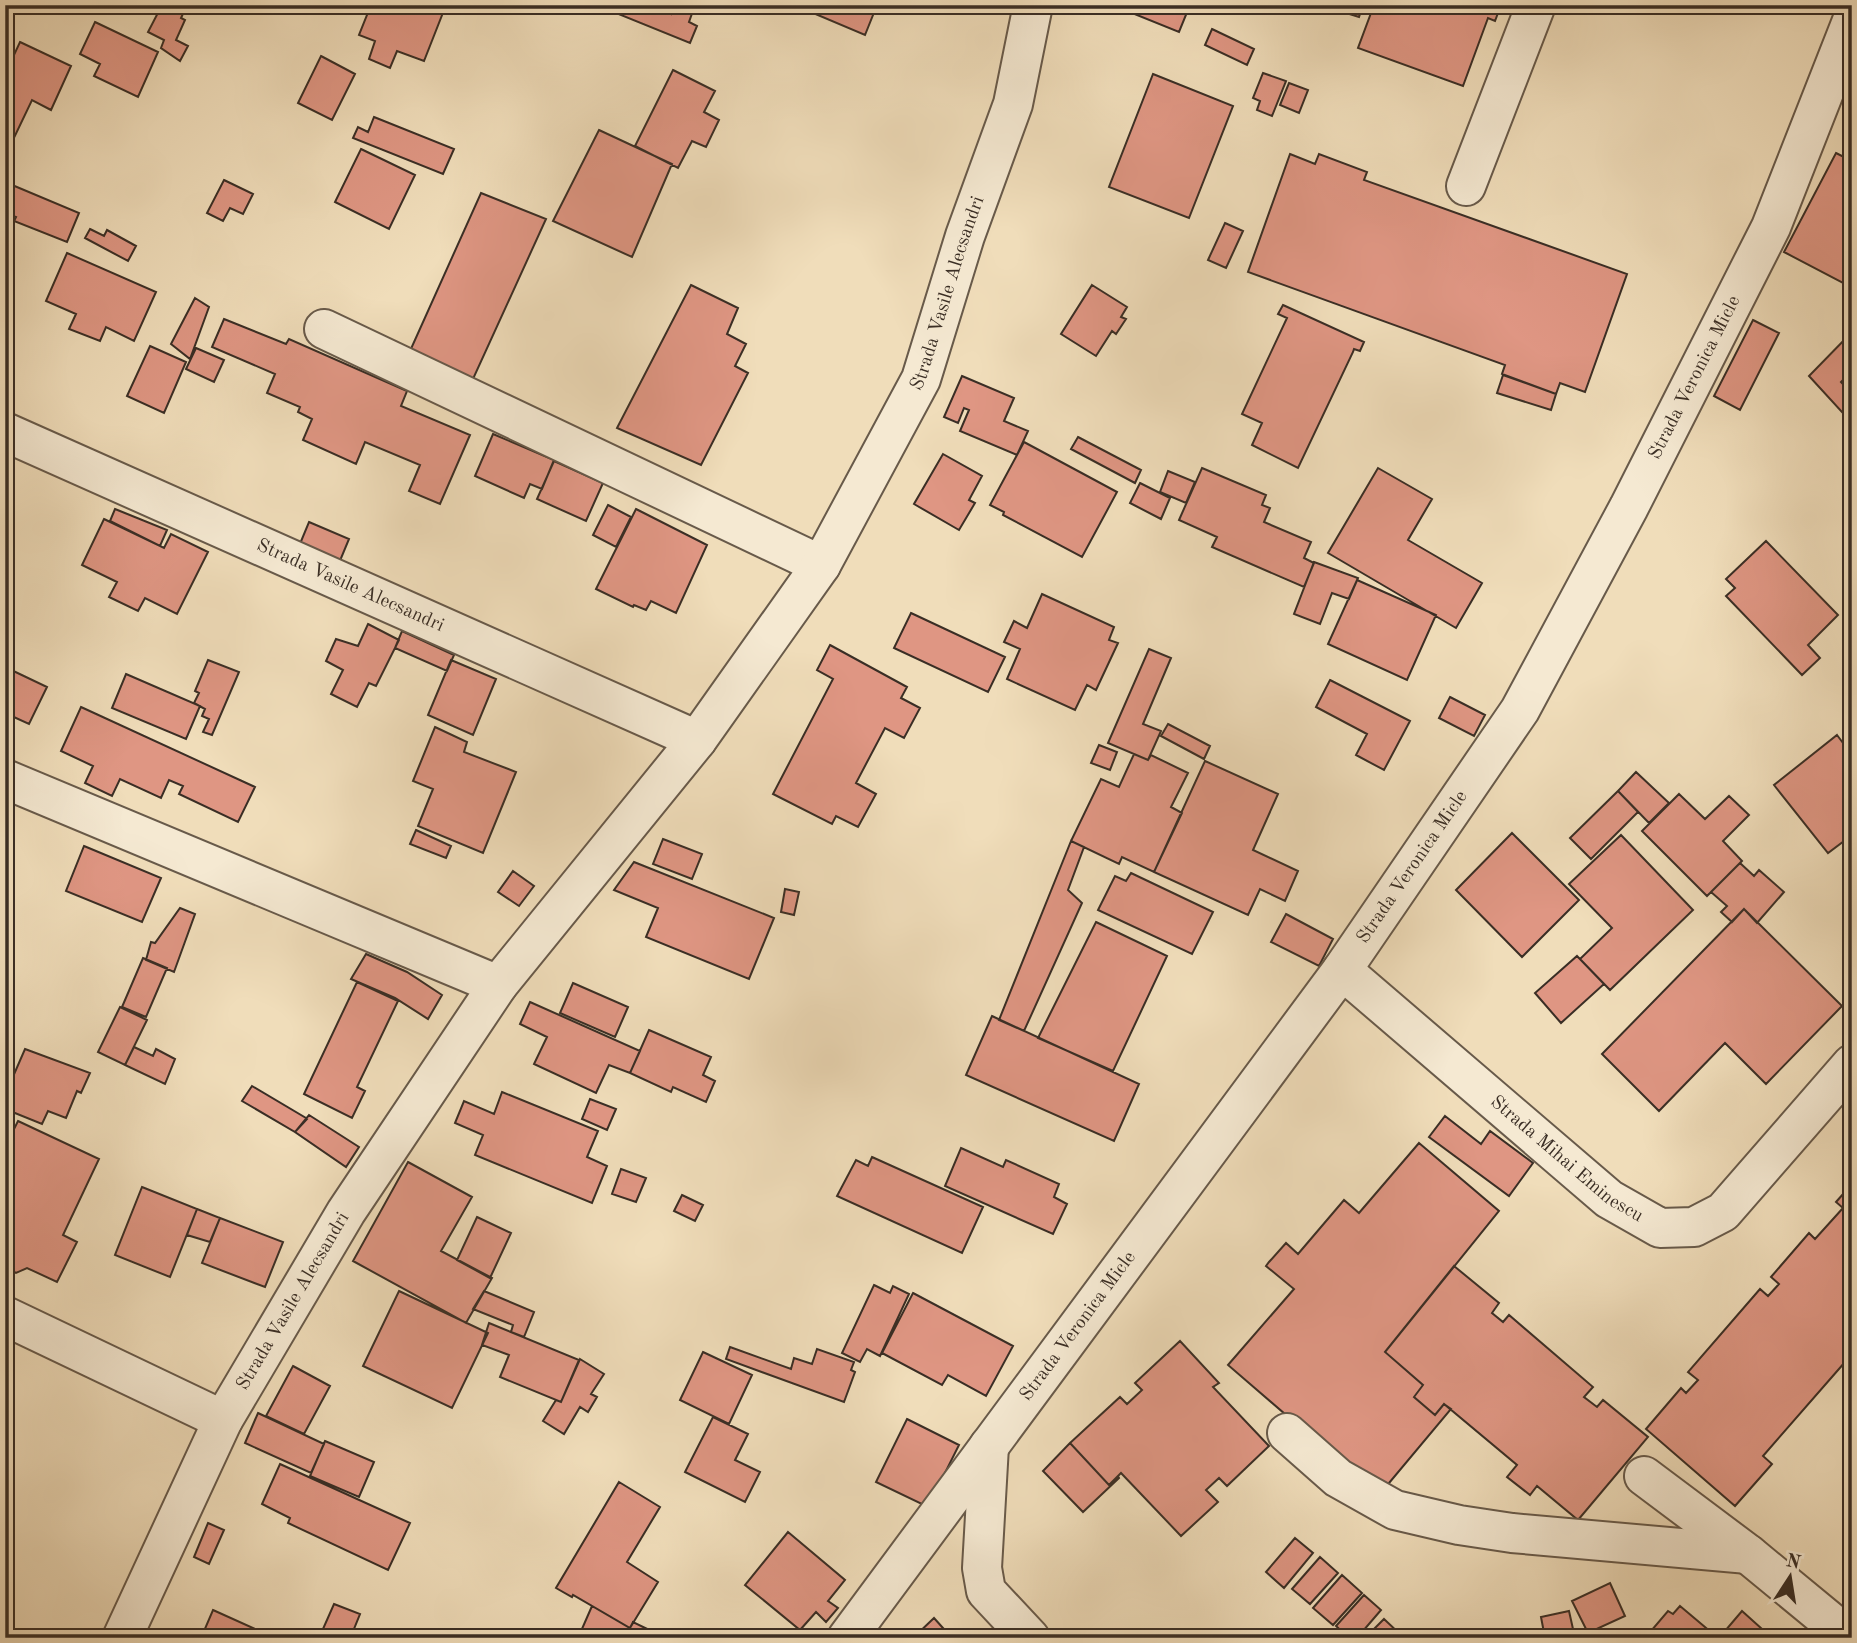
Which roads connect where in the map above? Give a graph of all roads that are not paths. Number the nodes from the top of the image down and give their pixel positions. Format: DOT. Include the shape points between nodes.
graph roads {
  1 [pos="1033,5"];
  2 [pos="1536,5"];
  3 [pos="1852,21"];
  4 [pos="1466,186"];
  5 [pos="324,329"];
  6 [pos="5,432"];
  7 [pos="821,565"];
  8 [pos="697,740"];
  9 [pos="5,779"];
  10 [pos="1342,970"];
  11 [pos="498,985"];
  12 [pos="1852,1064"];
  13 [pos="5,1316"];
  14 [pos="223,1420"];
  15 [pos="1287,1433"];
  16 [pos="989,1446"];
  17 [pos="1644,1476"];
  18 [pos="1748,1553"];
  19 [pos="122,1638"];
  20 [pos="848,1638"];
  21 [pos="1030,1638"];
  22 [pos="1850,1638"];
  1 -- 7 [label="street, Strada Vasile Alecsandri" via="1013,104 964,236 921,379"];
  2 -- 4 [label="street"];
  3 -- 10 [label="street, Strada Veronica Micle" via="1770,227 1578,603 1520,710"];
  5 -- 7 [label="street"];
  6 -- 8 [label="street, Strada Vasile Alecsandri"];
  7 -- 8 [label="street, Strada Vasile Alecsandri"];
  8 -- 11 [label="street, Strada Vasile Alecsandri"];
  9 -- 11 [label="street"];
  10 -- 12 [label="street, Strada Mihai Eminescu" via="1609,1199 1660,1228 1694,1227 1723,1212"];
  10 -- 16 [label="street, Strada Veronica Micle"];
  11 -- 14 [label="street, Strada Vasile Alecsandri" via="346,1212"];
  13 -- 14 [label="street"];
  14 -- 19 [label="street, Strada Vasile Alecsandri"];
  15 -- 18 [label="street" via="1338,1478 1395,1510 1512,1533"];
  16 -- 20 [label="street, Strada Veronica Micle"];
  16 -- 21 [label="street" via="982,1568 986,1591"];
  17 -- 18 [label="street"];
  18 -- 22 [label="street"];
}
